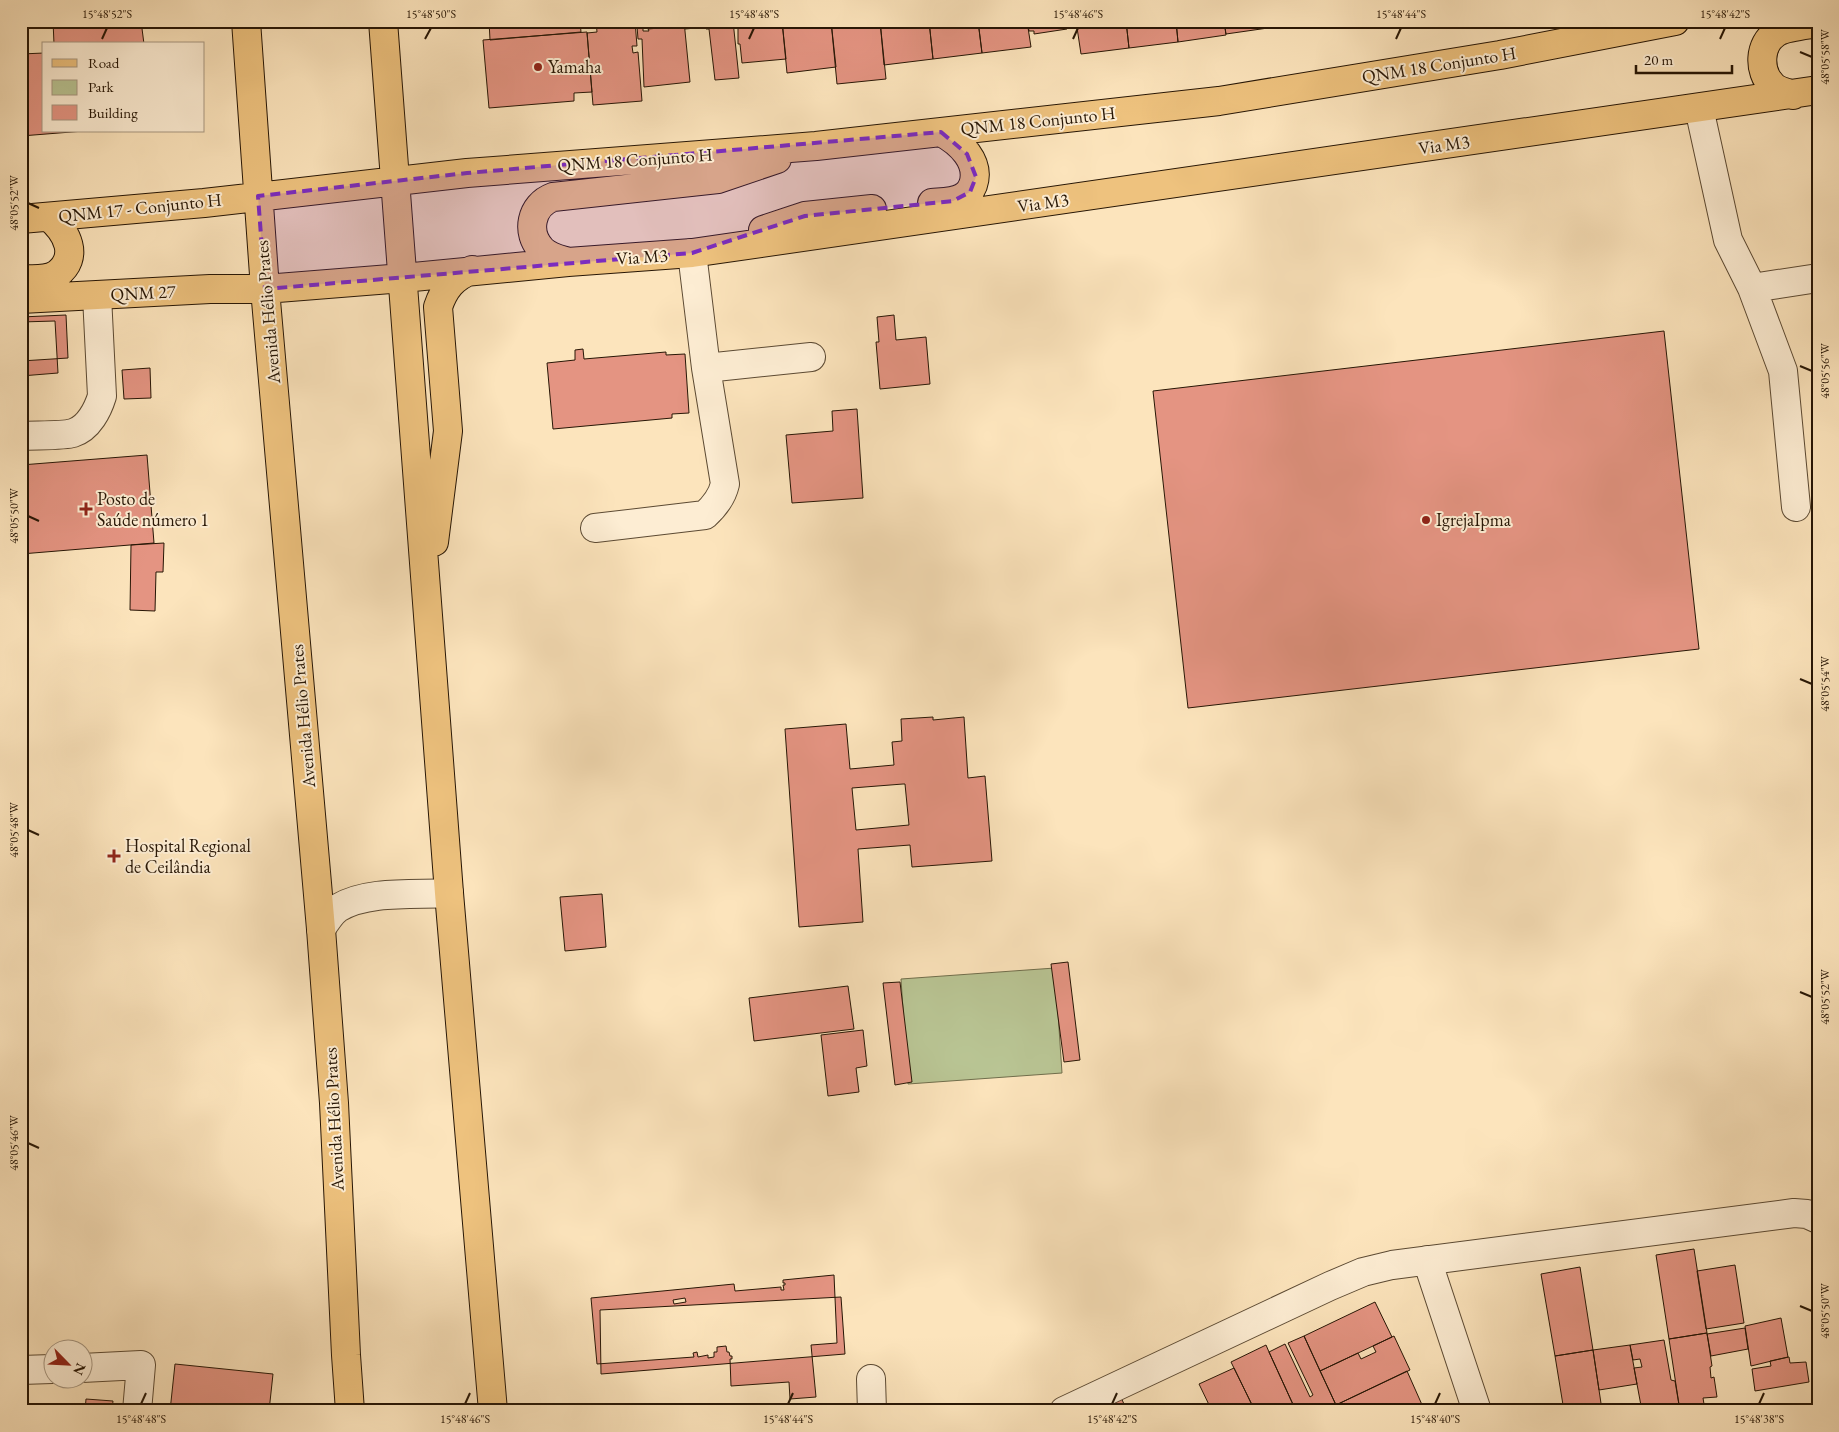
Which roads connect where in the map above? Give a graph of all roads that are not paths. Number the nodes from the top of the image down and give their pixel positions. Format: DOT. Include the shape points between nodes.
graph roads {
  1 [pos="246,21"];
  2 [pos="383,21"];
  3 [pos="1675,21"];
  4 [pos="1818,22"];
  5 [pos="1806,92"];
  6 [pos="1698,108"];
  7 [pos="942,132"];
  8 [pos="816,146"];
  9 [pos="396,182"];
  10 [pos="258,196"];
  11 [pos="50,217"];
  12 [pos="21,220"];
  13 [pos="692,253"];
  14 [pos="568,262"];
  15 [pos="474,270"];
  16 [pos="404,278"];
  17 [pos="1818,278"];
  18 [pos="21,279"];
  19 [pos="265,288"];
  20 [pos="1752,288"];
  21 [pos="97,296"];
  22 [pos="21,299"];
  23 [pos="811,357"];
  24 [pos="706,368"];
  25 [pos="21,436"];
  26 [pos="1796,507"];
  27 [pos="595,528"];
  28 [pos="427,601"];
  29 [pos="449,893"];
  30 [pos="321,929"];
  31 [pos="1818,1219"];
  32 [pos="1427,1260"];
  33 [pos="92,1367"];
  34 [pos="42,1369"];
  35 [pos="21,1370"];
  36 [pos="871,1379"];
  37 [pos="137,1411"];
  38 [pos="350,1411"];
  39 [pos="493,1411"];
  40 [pos="872,1411"];
  41 [pos="1064,1411"];
  42 [pos="1477,1411"];
  1 -- 10 [label="main road, Avenida Hélio Prates"];
  2 -- 9 [label="main road"];
  3 -- 7 [label="main road, QNM 18 Conjunto H" via="1500,55 1219,101"];
  4 -- 5 [label="main road" via="1776,32 1766,42 1762,56 1762,66 1773,86"];
  5 -- 6 [label="main road, Via M3"];
  6 -- 13 [label="main road, Via M3"];
  6 -- 20 [label="street" via="1728,240"];
  7 -- 8 [label="main road, QNM 18 Conjunto H"];
  7 -- 13 [label="main road" via="959,144 973,165 976,177 970,192 963,198 805,216"];
  8 -- 9 [label="main road, QNM 18 Conjunto H" via="466,173"];
  8 -- 14 [label="main road" via="718,179 553,196 543,200 534,217 534,234 542,250"];
  9 -- 10 [label="main road"];
  9 -- 16 [label="main road"];
  10 -- 11 [label="main road, QNM 17 - Conjunto H"];
  10 -- 19 [label="main road, Avenida Hélio Prates"];
  11 -- 12 [label="main road, QNM 17 - Conjunto H"];
  11 -- 18 [label="main road" via="66,234 69,258 56,275"];
  13 -- 14 [label="main road, Via M3"];
  13 -- 24 [label="street"];
  14 -- 15 [label="main road, Via M3"];
  15 -- 16 [label="main road, Via M3"];
  15 -- 28 [label="main road" via="461,274 450,283 438,307 448,431"];
  16 -- 19 [label="main road, Via M3"];
  16 -- 28 [label="main road"];
  17 -- 20 [label="street"];
  19 -- 21 [label="main road, QNM 27"];
  19 -- 30 [label="main road, Avenida Hélio Prates"];
  20 -- 26 [label="street" via="1783,371"];
  21 -- 22 [label="main road, QNM 27"];
  21 -- 25 [label="street" via="102,396 98,408 74,433"];
  23 -- 24 [label="street"];
  24 -- 27 [label="street" via="725,484 717,502 705,515"];
  28 -- 29 [label="main road"];
  29 -- 30 [label="street" via="356,899 337,909"];
  29 -- 39 [label="main road"];
  30 -- 38 [label="main road, Avenida Hélio Prates" via="334,1103"];
  31 -- 32 [label="street" via="1794,1212"];
  32 -- 41 [label="street" via="1363,1272"];
  32 -- 42 [label="street"];
  33 -- 37 [label="street" via="141,1365"];
  34 -- 35 [label="street"];
  36 -- 40 [label="street"];
}
